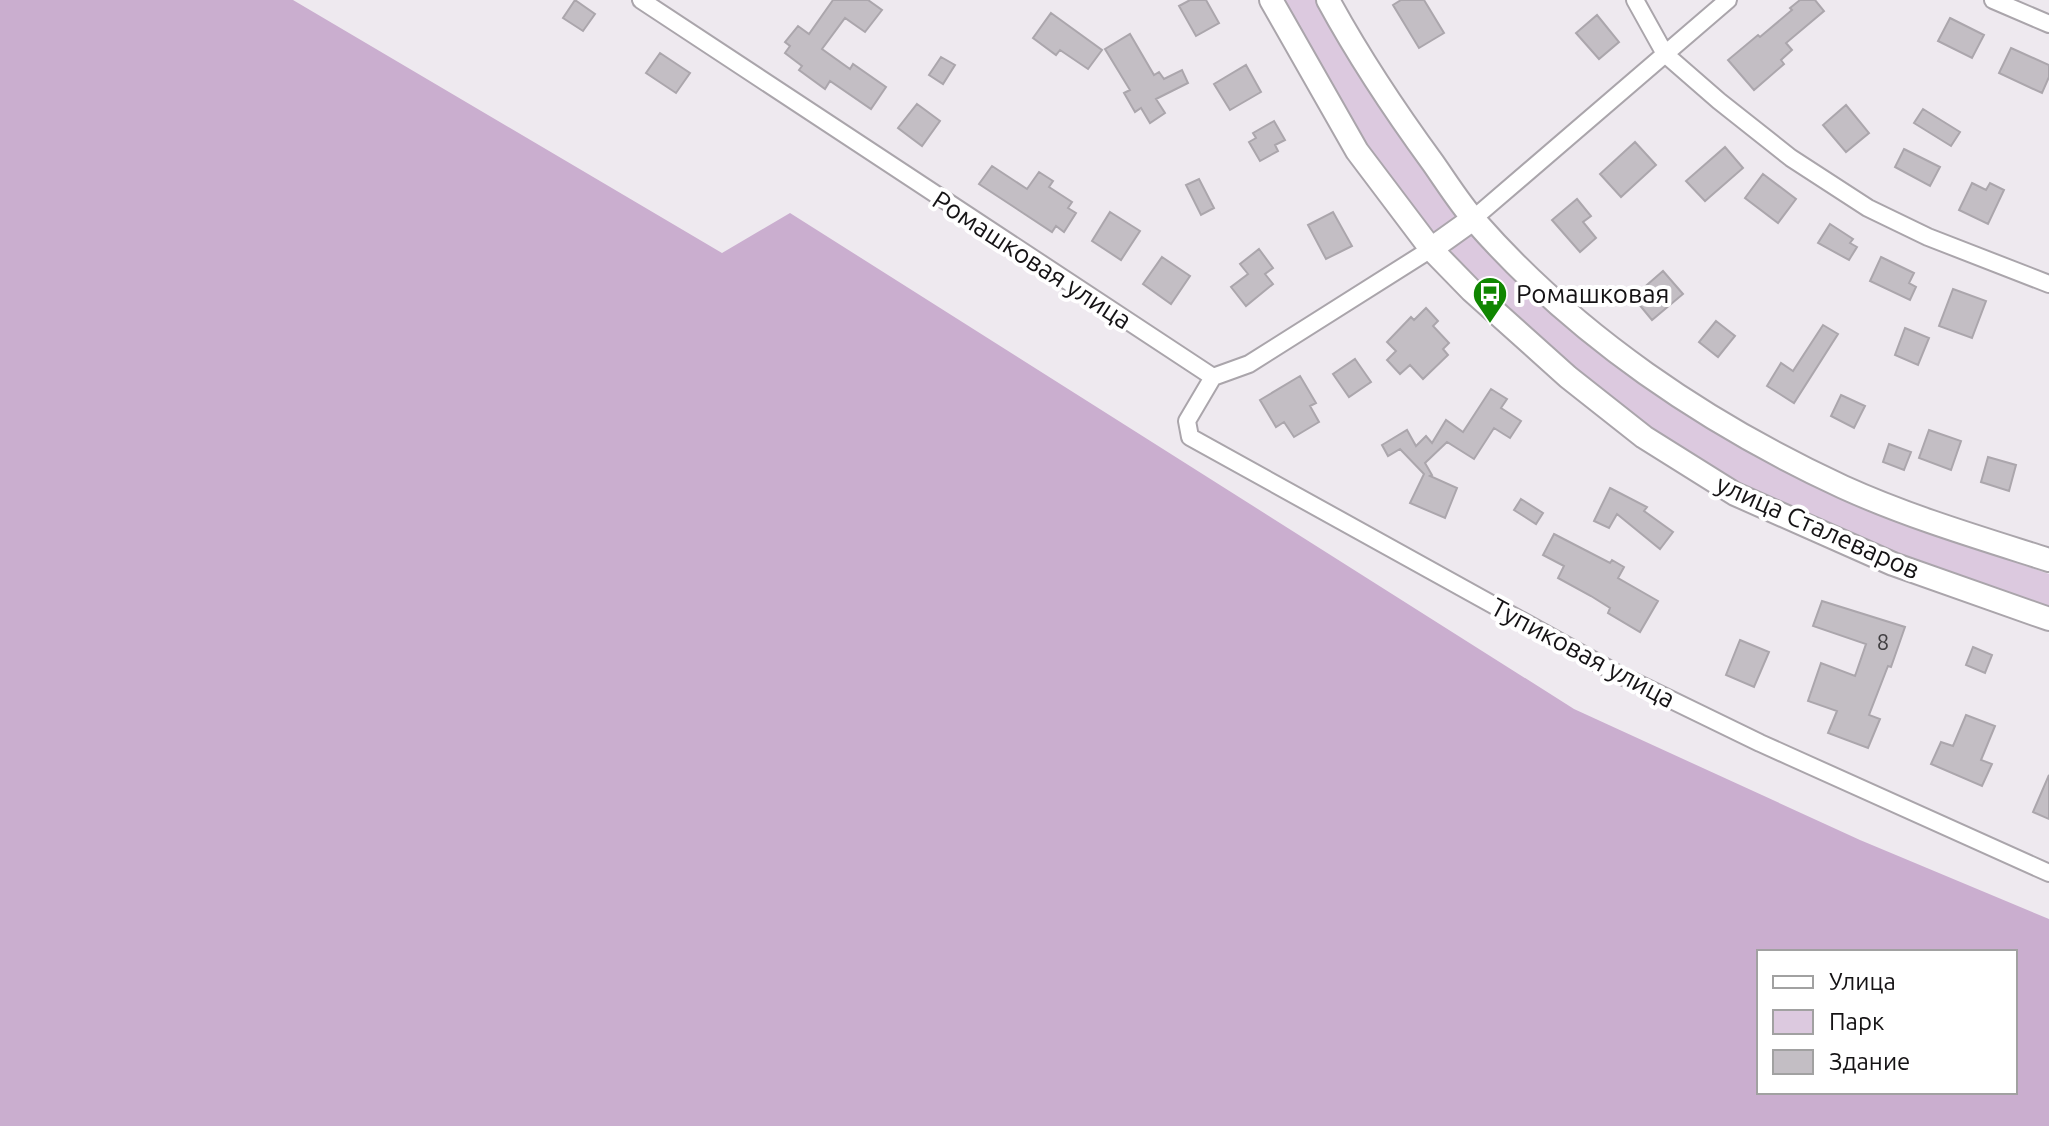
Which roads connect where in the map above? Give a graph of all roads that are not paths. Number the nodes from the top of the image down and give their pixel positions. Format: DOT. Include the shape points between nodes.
graph roads {
  1 [pos="641,0"];
  2 [pos="1271,0"];
  3 [pos="1328,0"];
  4 [pos="1635,0"];
  5 [pos="1728,0"];
  6 [pos="1993,0"];
  7 [pos="2049,24"];
  8 [pos="1665,54"];
  9 [pos="1473,219"];
  10 [pos="1431,249"];
  11 [pos="2049,284"];
  12 [pos="1213,377"];
  13 [pos="2049,560"];
  14 [pos="2049,619"];
  15 [pos="2049,873"];
  1 -- 12 [label="street, Ромашковая улица"];
  2 -- 10 [label="main road, улица Сталеваров" via="1357,151"];
  3 -- 9 [label="main road, улица Сталеваров" via="1401,119"];
  4 -- 8 [label="street"];
  5 -- 8 [label="street"];
  6 -- 7 [label="street"];
  8 -- 9 [label="street"];
  8 -- 11 [label="street" via="1791,158 1868,208"];
  9 -- 10 [label="main road"];
  9 -- 13 [label="main road, улица Сталеваров" via="1577,320 1689,404 1844,487"];
  10 -- 12 [label="street" via="1249,364"];
  10 -- 14 [label="main road, улица Сталеваров" via="1568,377 1644,437 1735,494 1893,564"];
  12 -- 15 [label="street, Тупиковая улица" via="1187,421 1190,437 1616,673"];
}
